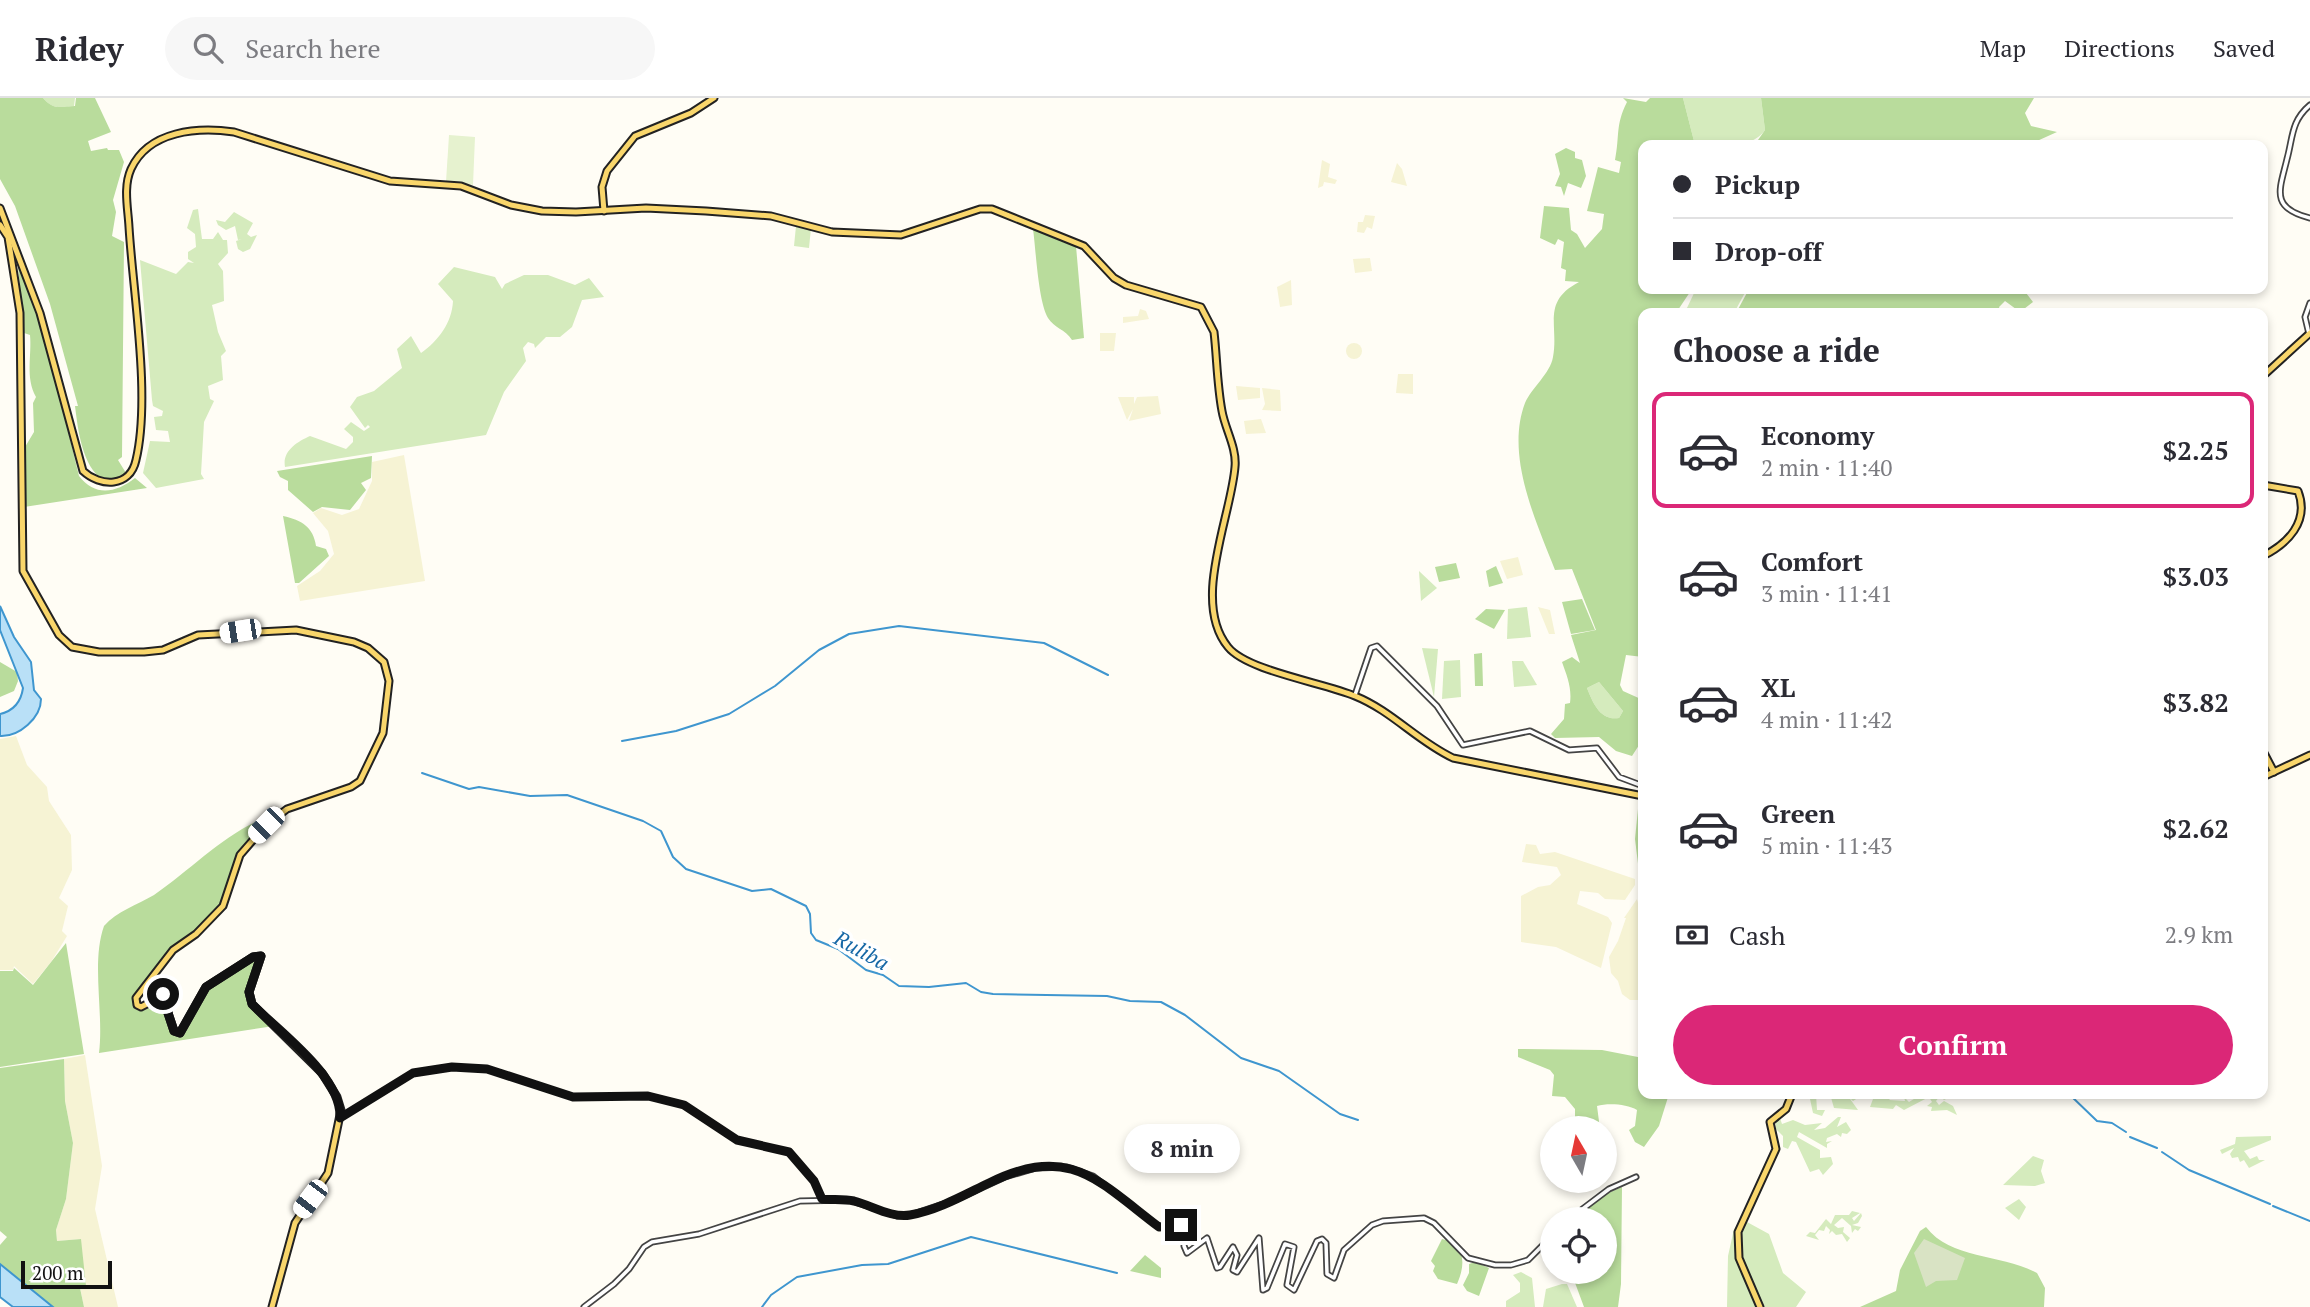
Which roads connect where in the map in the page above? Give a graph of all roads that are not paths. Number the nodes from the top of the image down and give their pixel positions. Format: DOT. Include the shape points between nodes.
graph roads {
  1 [pos="714,98"];
  2 [pos="2310,105"];
  3 [pos="0,208"];
  4 [pos="604,211"];
  5 [pos="2310,218"];
  6 [pos="0,225"];
  7 [pos="2310,303"];
  8 [pos="2310,334"];
  9 [pos="2268,372"];
  10 [pos="2268,486"];
  11 [pos="2309,518"];
  12 [pos="2303,531"];
  13 [pos="2268,553"];
  14 [pos="1355,695"];
  15 [pos="2310,755"];
  16 [pos="2268,761"];
  17 [pos="2274,772"];
  18 [pos="2268,775"];
  19 [pos="1638,784"];
  20 [pos="1638,795"];
  21 [pos="1790,1099"];
  22 [pos="340,1118"];
  23 [pos="1636,1177"];
  24 [pos="822,1199"];
  25 [pos="1585,1207"];
  26 [pos="1540,1248"];
  27 [pos="272,1307"];
  28 [pos="584,1307"];
  29 [pos="1760,1307"];
  1 -- 4 [label="main road" via="677,120 635,136 607,171 602,187"];
  2 -- 5 [label="street" via="2293,127 2278,188 2291,210"];
  3 -- 4 [label="main road" via="40,313 83,471 95,482 110,483 133,468 139,429 141,379 128,182 137,160 157,142 187,131 234,132 390,181 461,186 542,211"];
  4 -- 14 [label="main road" via="646,208 763,215 832,232 901,235 992,209 1084,246 1126,285 1200,307 1214,332 1222,411 1235,466 1214,564 1214,618 1219,633 1242,658"];
  6 -- 22 [label="main road" via="8,237 20,313 23,571 59,635 72,647 144,652 163,650 198,635 296,630 354,642 374,652 386,667 389,681 383,733 363,776 351,787 287,809 260,831 236,863 223,906 173,950 136,998 141,1007 172,991 169,1018 174,1031 180,1033 206,987 261,956 249,992 252,1004 322,1073 337,1097"];
  7 -- 8 [label="street" via="2305,317"];
  8 -- 9 [label="main road"];
  10 -- 11 [label="main road" via="2298,491 2307,502"];
  12 -- 13 [label="main road"];
  14 -- 19 [label="street" via="1370,651 1376,646 1437,706 1463,745 1530,731 1569,750 1597,748 1619,776"];
  14 -- 20 [label="main road" via="1386,711 1434,750 1453,758"];
  15 -- 17 [label="main road"];
  16 -- 17 [label="main road"];
  17 -- 18 [label="main road"];
  21 -- 29 [label="main road" via="1786,1109 1770,1122 1776,1149 1739,1226 1739,1258"];
  22 -- 24 [label="street" via="413,1073 452,1067 487,1069 573,1097 648,1096 684,1105 737,1140 789,1152 814,1181"];
  22 -- 27 [label="main road" via="328,1173 295,1223"];
  23 -- 25 [label="street"];
  24 -- 26 [label="street" via="849,1200 907,1216 1005,1177 1036,1168 1067,1167 1089,1173 1159,1227 1186,1226 1187,1253 1207,1238 1217,1268 1233,1247 1237,1255 1233,1270 1237,1272 1259,1238 1263,1290 1285,1244 1294,1247 1287,1285 1294,1290 1317,1241 1326,1243 1326,1274 1334,1278 1344,1250 1383,1221 1424,1218 1468,1258 1495,1265 1528,1260"];
  24 -- 28 [label="street" via="786,1203 699,1234 652,1242 614,1284"];
}
